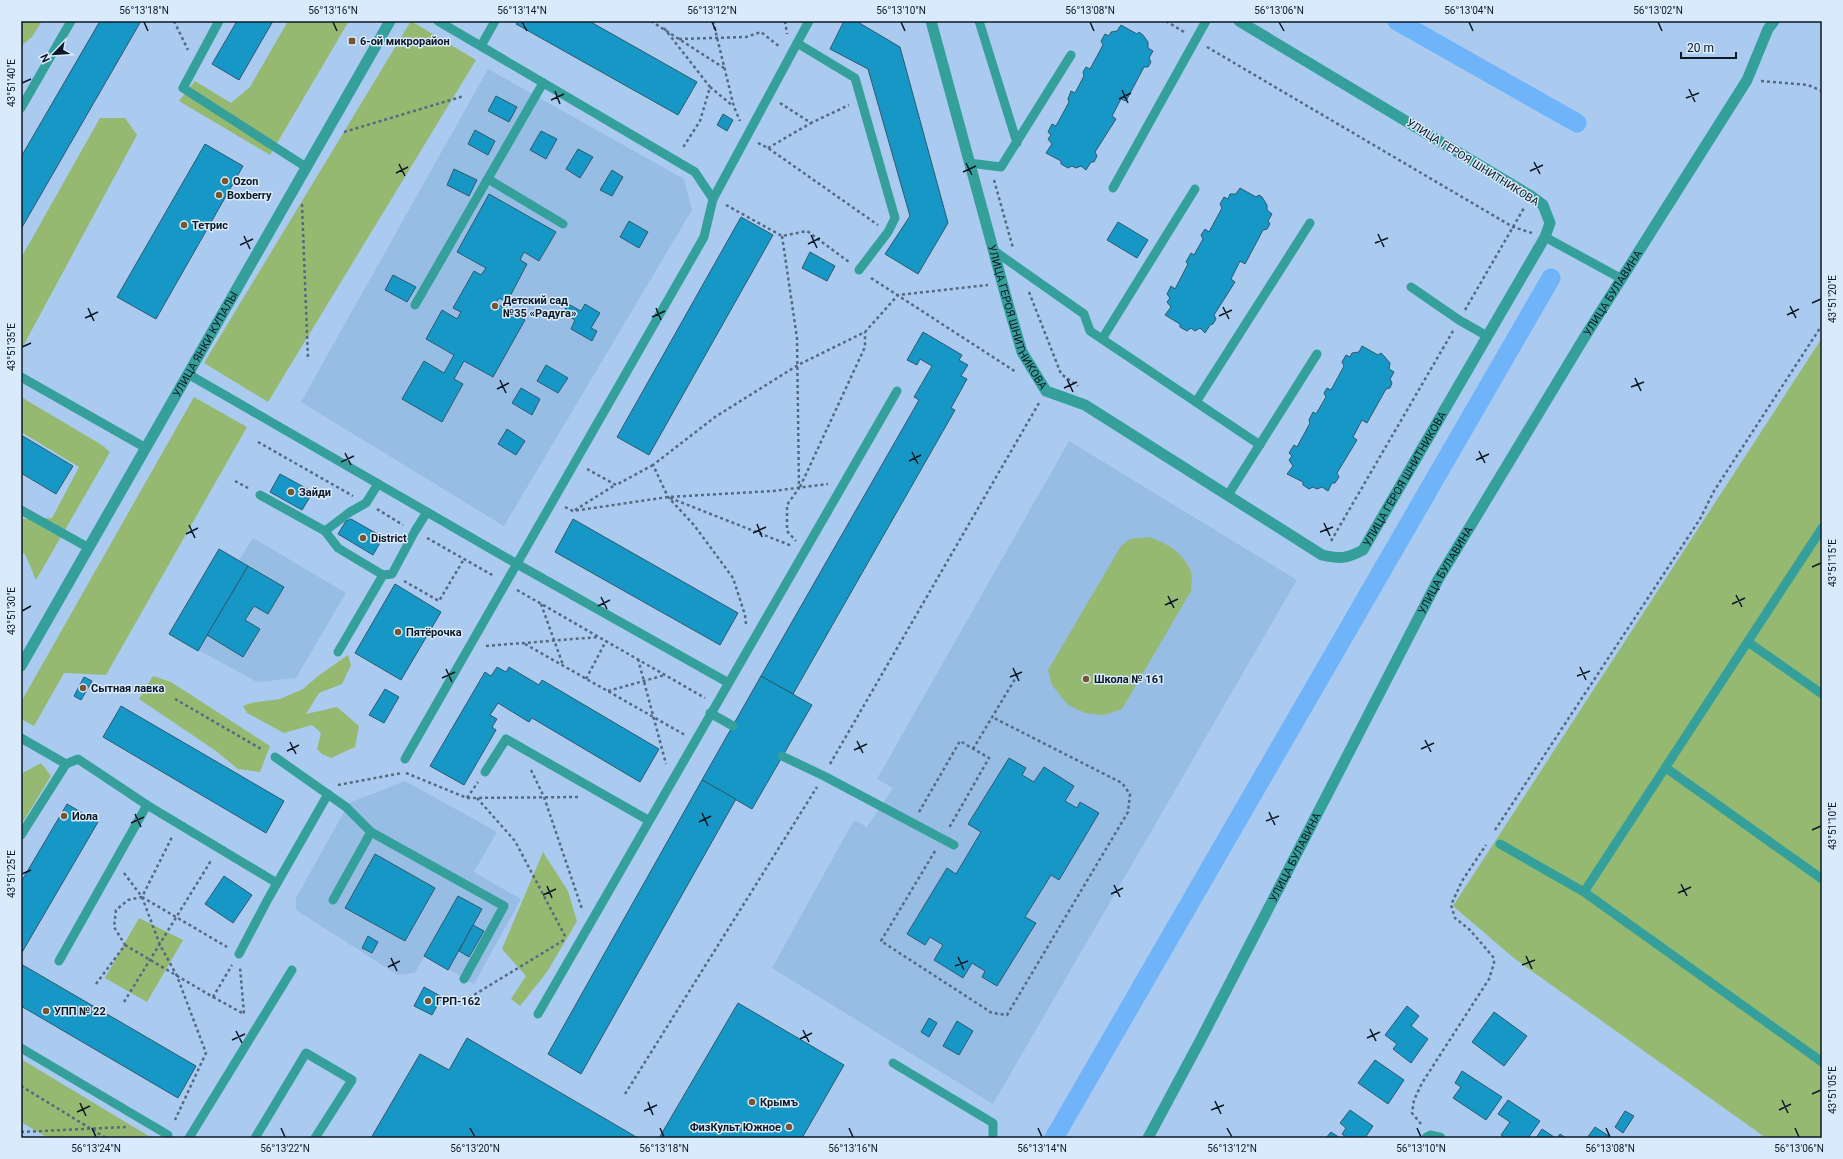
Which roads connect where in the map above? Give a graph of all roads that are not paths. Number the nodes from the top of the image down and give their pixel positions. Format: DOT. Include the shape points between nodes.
graph roads {
  1 [pos="71,21"];
  2 [pos="219,21"];
  3 [pos="390,21"];
  4 [pos="438,21"];
  5 [pos="495,21"];
  6 [pos="809,21"];
  7 [pos="931,21"];
  8 [pos="979,21"];
  9 [pos="1206,21"];
  10 [pos="1239,21"];
  11 [pos="1774,21"];
  12 [pos="797,43"];
  13 [pos="481,46"];
  14 [pos="1070,55"];
  15 [pos="544,83"];
  16 [pos="21,108"];
  17 [pos="1017,143"];
  18 [pos="969,163"];
  19 [pos="306,167"];
  20 [pos="488,179"];
  21 [pos="1114,188"];
  22 [pos="1195,188"];
  23 [pos="713,199"];
  24 [pos="1310,223"];
  25 [pos="564,224"];
  26 [pos="1545,237"];
  27 [pos="993,250"];
  28 [pos="859,270"];
  29 [pos="1622,279"];
  30 [pos="1411,287"];
  31 [pos="415,305"];
  32 [pos="1487,336"];
  33 [pos="1102,339"];
  34 [pos="1317,354"];
  35 [pos="188,374"];
  36 [pos="21,376"];
  37 [pos="897,391"];
  38 [pos="1196,402"];
  39 [pos="1260,445"];
  40 [pos="146,448"];
  41 [pos="378,484"];
  42 [pos="260,495"];
  43 [pos="1228,496"];
  44 [pos="21,510"];
  45 [pos="427,512"];
  46 [pos="1822,528"];
  47 [pos="325,531"];
  48 [pos="89,548"];
  49 [pos="517,564"];
  50 [pos="388,574"];
  51 [pos="1748,642"];
  52 [pos="338,652"];
  53 [pos="21,666"];
  54 [pos="727,682"];
  55 [pos="1822,694"];
  56 [pos="710,713"];
  57 [pos="733,726"];
  58 [pos="21,738"];
  59 [pos="782,756"];
  60 [pos="275,757"];
  61 [pos="406,759"];
  62 [pos="66,764"];
  63 [pos="1666,768"];
  64 [pos="485,772"];
  65 [pos="328,794"];
  66 [pos="147,806"];
  67 [pos="648,820"];
  68 [pos="371,832"];
  69 [pos="21,835"];
  70 [pos="1500,844"];
  71 [pos="954,845"];
  72 [pos="1822,879"];
  73 [pos="277,883"];
  74 [pos="1584,892"];
  75 [pos="333,900"];
  76 [pos="239,954"];
  77 [pos="59,961"];
  78 [pos="292,970"];
  79 [pos="464,978"];
  80 [pos="538,1014"];
  81 [pos="21,1048"];
  82 [pos="893,1062"];
  83 [pos="1822,1062"];
  84 [pos="168,1134"];
  85 [pos="189,1138"];
  86 [pos="255,1138"];
  87 [pos="315,1138"];
  88 [pos="993,1138"];
  89 [pos="1148,1138"];
  1 -- 16 [label="lane"];
  2 -- 19 [label="lane" via="183,88"];
  3 -- 19 [label="street, УЛИЦА ЯНКИ КУПАЛЫ"];
  4 -- 13 [label="lane"];
  5 -- 13 [label="lane"];
  6 -- 12 [label="lane"];
  7 -- 18 [label="street, УЛИЦА ГЕРОЯ ШНИТНИКОВА"];
  8 -- 17 [label="lane"];
  9 -- 21 [label="lane"];
  10 -- 26 [label="street, УЛИЦА ГЕРОЯ ШНИТНИКОВА" via="1531,196 1543,205 1550,222"];
  11 -- 29 [label="street, УЛИЦА БУЛАВИНА" via="1768,29 1747,80"];
  12 -- 23 [label="lane"];
  12 -- 28 [label="lane" via="855,78 895,218 888,232"];
  13 -- 15 [label="lane"];
  14 -- 17 [label="lane"];
  15 -- 20 [label="lane"];
  15 -- 23 [label="lane" via="695,172"];
  17 -- 18 [label="lane" via="1001,167"];
  18 -- 27 [label="street, УЛИЦА ГЕРОЯ ШНИТНИКОВА"];
  19 -- 35 [label="street, УЛИЦА ЯНКИ КУПАЛЫ"];
  20 -- 25 [label="lane"];
  20 -- 31 [label="lane"];
  22 -- 33 [label="lane"];
  23 -- 49 [label="lane" via="704,237"];
  24 -- 38 [label="lane"];
  26 -- 29 [label="lane"];
  26 -- 32 [label="street, УЛИЦА ГЕРОЯ ШНИТНИКОВА"];
  27 -- 33 [label="lane" via="1084,314 1090,331"];
  27 -- 43 [label="street, УЛИЦА ГЕРОЯ ШНИТНИКОВА" via="1022,352 1046,391 1085,405"];
  29 -- 89 [label="street, УЛИЦА БУЛАВИНА" via="1439,578"];
  30 -- 32 [label="lane"];
  32 -- 43 [label="street, УЛИЦА ГЕРОЯ ШНИТНИКОВА" via="1362,550 1350,557 1336,558 1322,554"];
  33 -- 38 [label="lane"];
  34 -- 39 [label="lane"];
  35 -- 40 [label="street, УЛИЦА ЯНКИ КУПАЛЫ"];
  35 -- 41 [label="lane"];
  36 -- 40 [label="lane"];
  37 -- 54 [label="lane"];
  38 -- 39 [label="lane"];
  39 -- 43 [label="lane"];
  40 -- 48 [label="street, УЛИЦА ЯНКИ КУПАЛЫ"];
  41 -- 45 [label="lane"];
  41 -- 47 [label="lane" via="366,503"];
  42 -- 47 [label="lane"];
  44 -- 48 [label="lane"];
  45 -- 49 [label="lane"];
  45 -- 50 [label="lane"];
  46 -- 51 [label="lane"];
  47 -- 50 [label="lane" via="338,548"];
  48 -- 53 [label="street, УЛИЦА ЯНКИ КУПАЛЫ"];
  49 -- 54 [label="lane"];
  49 -- 61 [label="lane"];
  50 -- 52 [label="lane"];
  51 -- 55 [label="lane"];
  51 -- 63 [label="lane"];
  54 -- 56 [label="lane"];
  56 -- 57 [label="lane"];
  56 -- 67 [label="lane"];
  58 -- 62 [label="lane"];
  59 -- 71 [label="lane"];
  60 -- 65 [label="lane"];
  62 -- 66 [label="lane" via="78,759"];
  62 -- 69 [label="lane"];
  63 -- 72 [label="lane"];
  63 -- 74 [label="lane"];
  64 -- 67 [label="lane" via="506,739"];
  65 -- 68 [label="lane" via="346,807"];
  65 -- 73 [label="lane"];
  66 -- 73 [label="lane"];
  66 -- 77 [label="lane"];
  67 -- 80 [label="lane"];
  68 -- 75 [label="lane"];
  68 -- 79 [label="lane" via="504,906"];
  70 -- 74 [label="lane"];
  73 -- 76 [label="lane"];
  74 -- 83 [label="lane"];
  78 -- 85 [label="lane"];
  81 -- 84 [label="lane"];
  82 -- 88 [label="lane" via="993,1123"];
  86 -- 87 [label="lane" via="306,1053 352,1080"];
}
